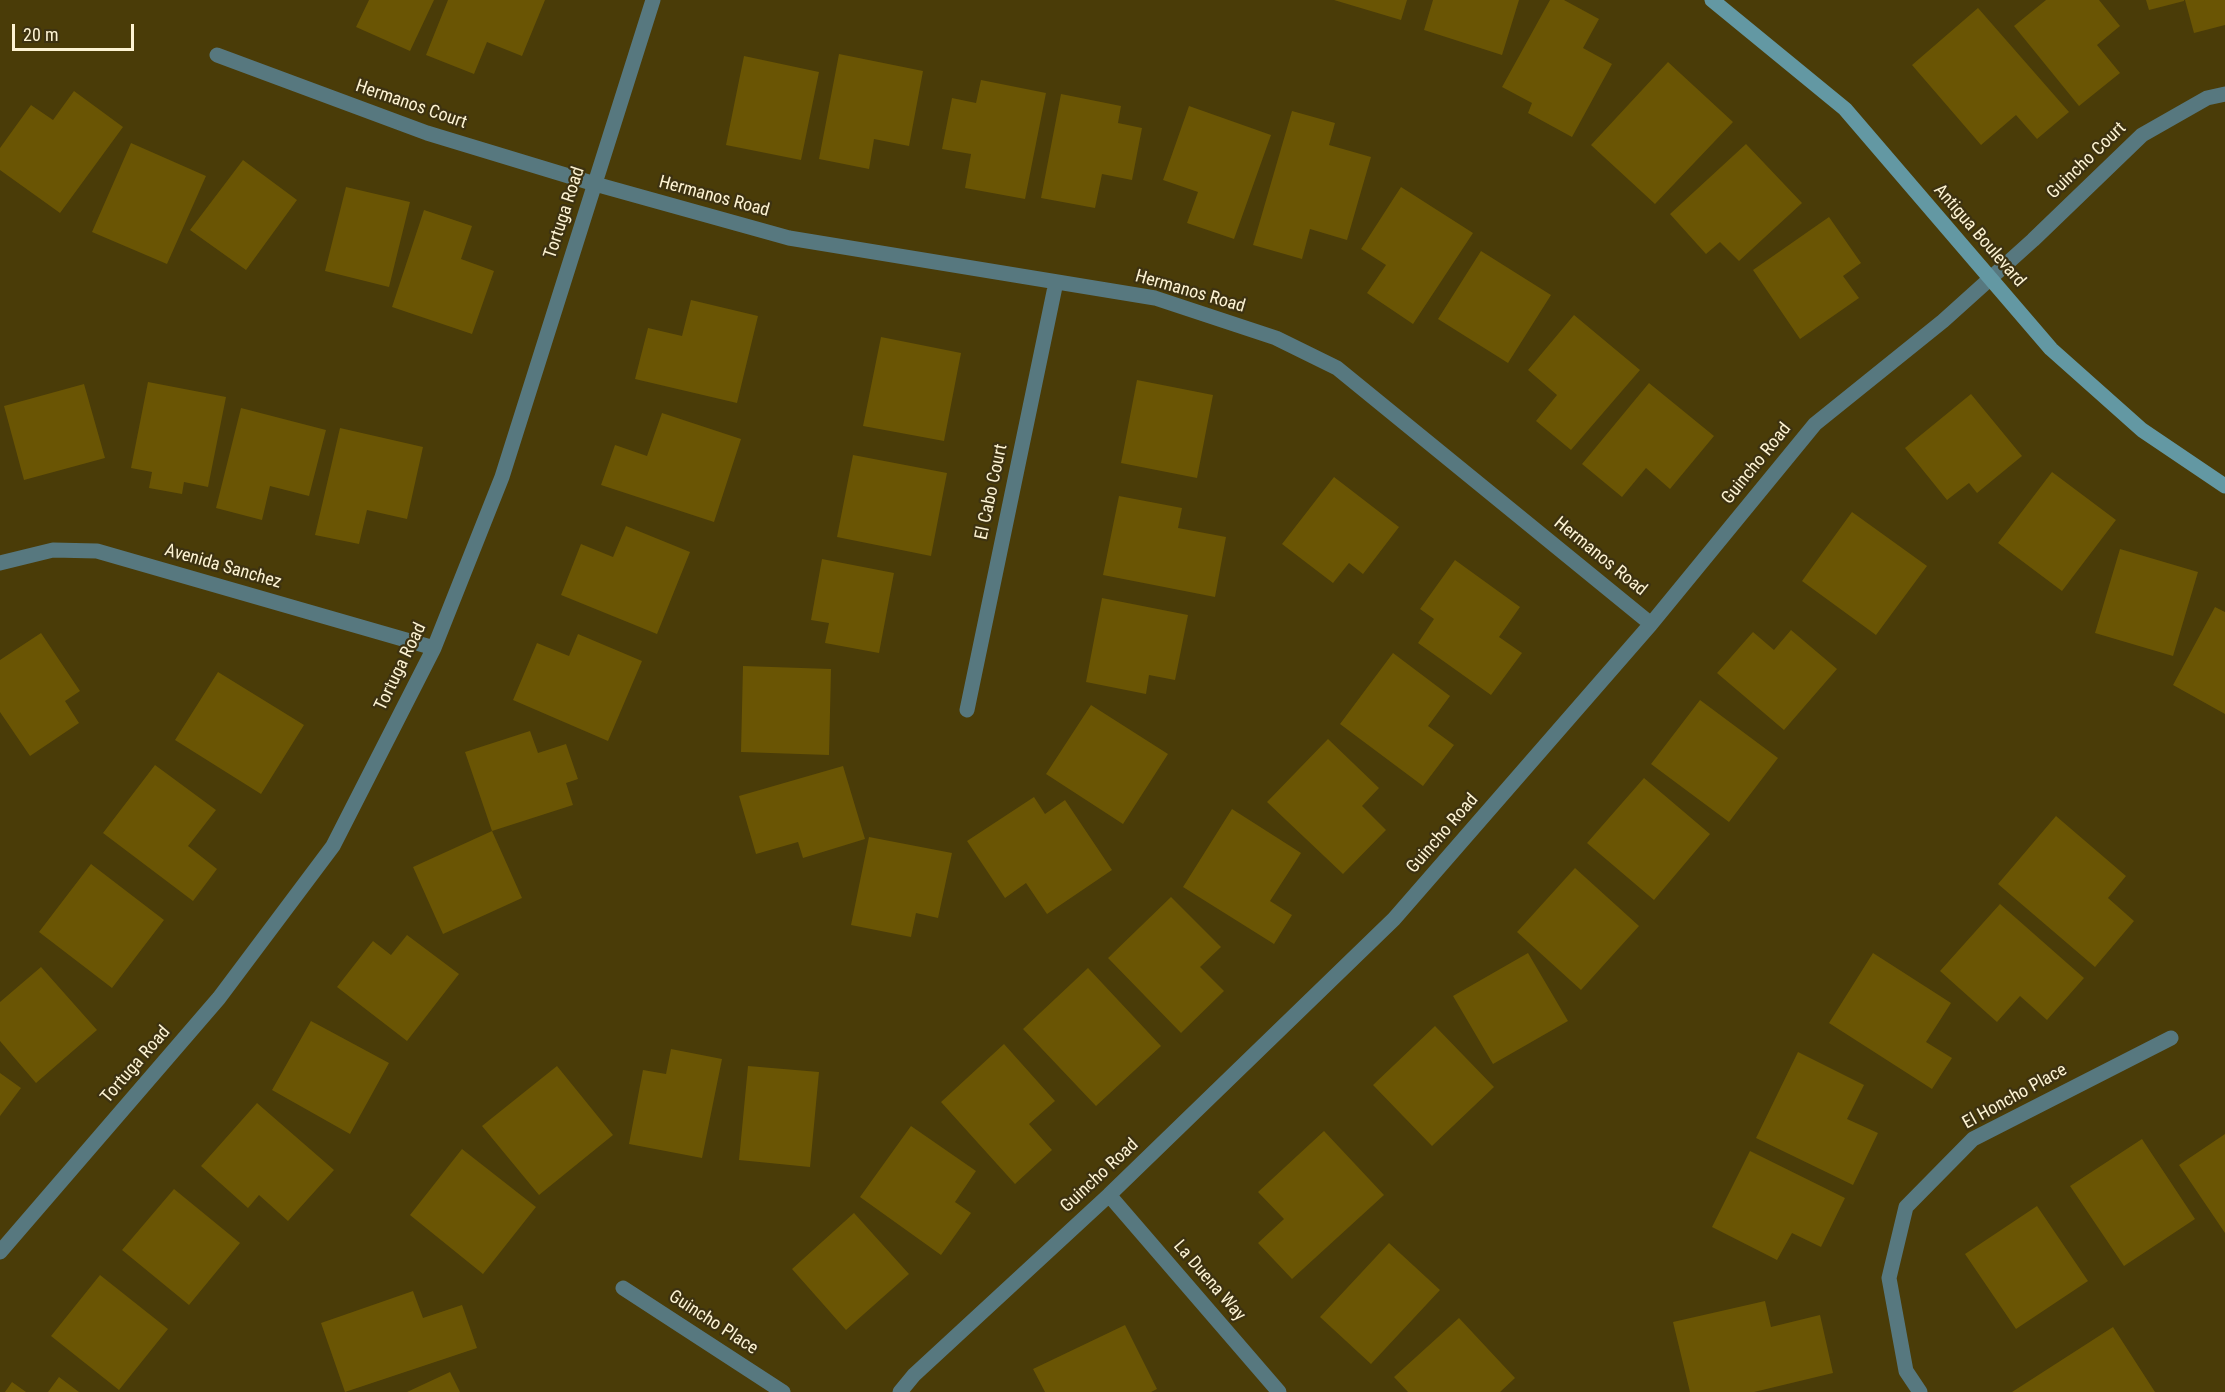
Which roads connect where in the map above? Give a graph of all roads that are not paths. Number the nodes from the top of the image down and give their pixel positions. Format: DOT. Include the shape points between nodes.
graph roads {
  1 [pos="653,0"];
  2 [pos="1712,0"];
  3 [pos="217,55"];
  4 [pos="2225,94"];
  5 [pos="595,184"];
  6 [pos="1990,279"];
  7 [pos="1056,282"];
  8 [pos="2225,486"];
  9 [pos="0,563"];
  10 [pos="1651,624"];
  11 [pos="434,648"];
  12 [pos="967,710"];
  13 [pos="2171,1038"];
  14 [pos="1109,1195"];
  15 [pos="0,1252"];
  16 [pos="623,1287"];
  17 [pos="783,1392"];
  18 [pos="900,1392"];
  19 [pos="1279,1392"];
  20 [pos="1920,1392"];
  1 -- 5 [label="street, Tortuga Road"];
  2 -- 6 [label="street, Antigua Boulevard" via="1845,109"];
  3 -- 5 [label="street, Hermanos Court" via="427,134"];
  4 -- 6 [label="street, Guincho Court" via="2207,98 2142,135"];
  5 -- 7 [label="street, Hermanos Road" via="789,238"];
  5 -- 11 [label="street, Tortuga Road" via="502,477"];
  6 -- 8 [label="street, Antigua Boulevard" via="2051,349 2142,430"];
  6 -- 10 [label="street, Guincho Road" via="1815,424"];
  7 -- 10 [label="street, Hermanos Road" via="1155,298 1276,338 1337,368"];
  7 -- 12 [label="street, El Cabo Court"];
  9 -- 11 [label="street, Avenida Sanchez" via="53,550 97,551"];
  10 -- 14 [label="street, Guincho Road" via="1394,919"];
  11 -- 15 [label="street, Tortuga Road" via="333,846 219,998"];
  13 -- 20 [label="street, El Honcho Place" via="1973,1139 1906,1207 1889,1278 1906,1371"];
  14 -- 18 [label="street, Guincho Road"];
  14 -- 19 [label="street, La Duena Way"];
  16 -- 17 [label="street, Guincho Place"];
}
